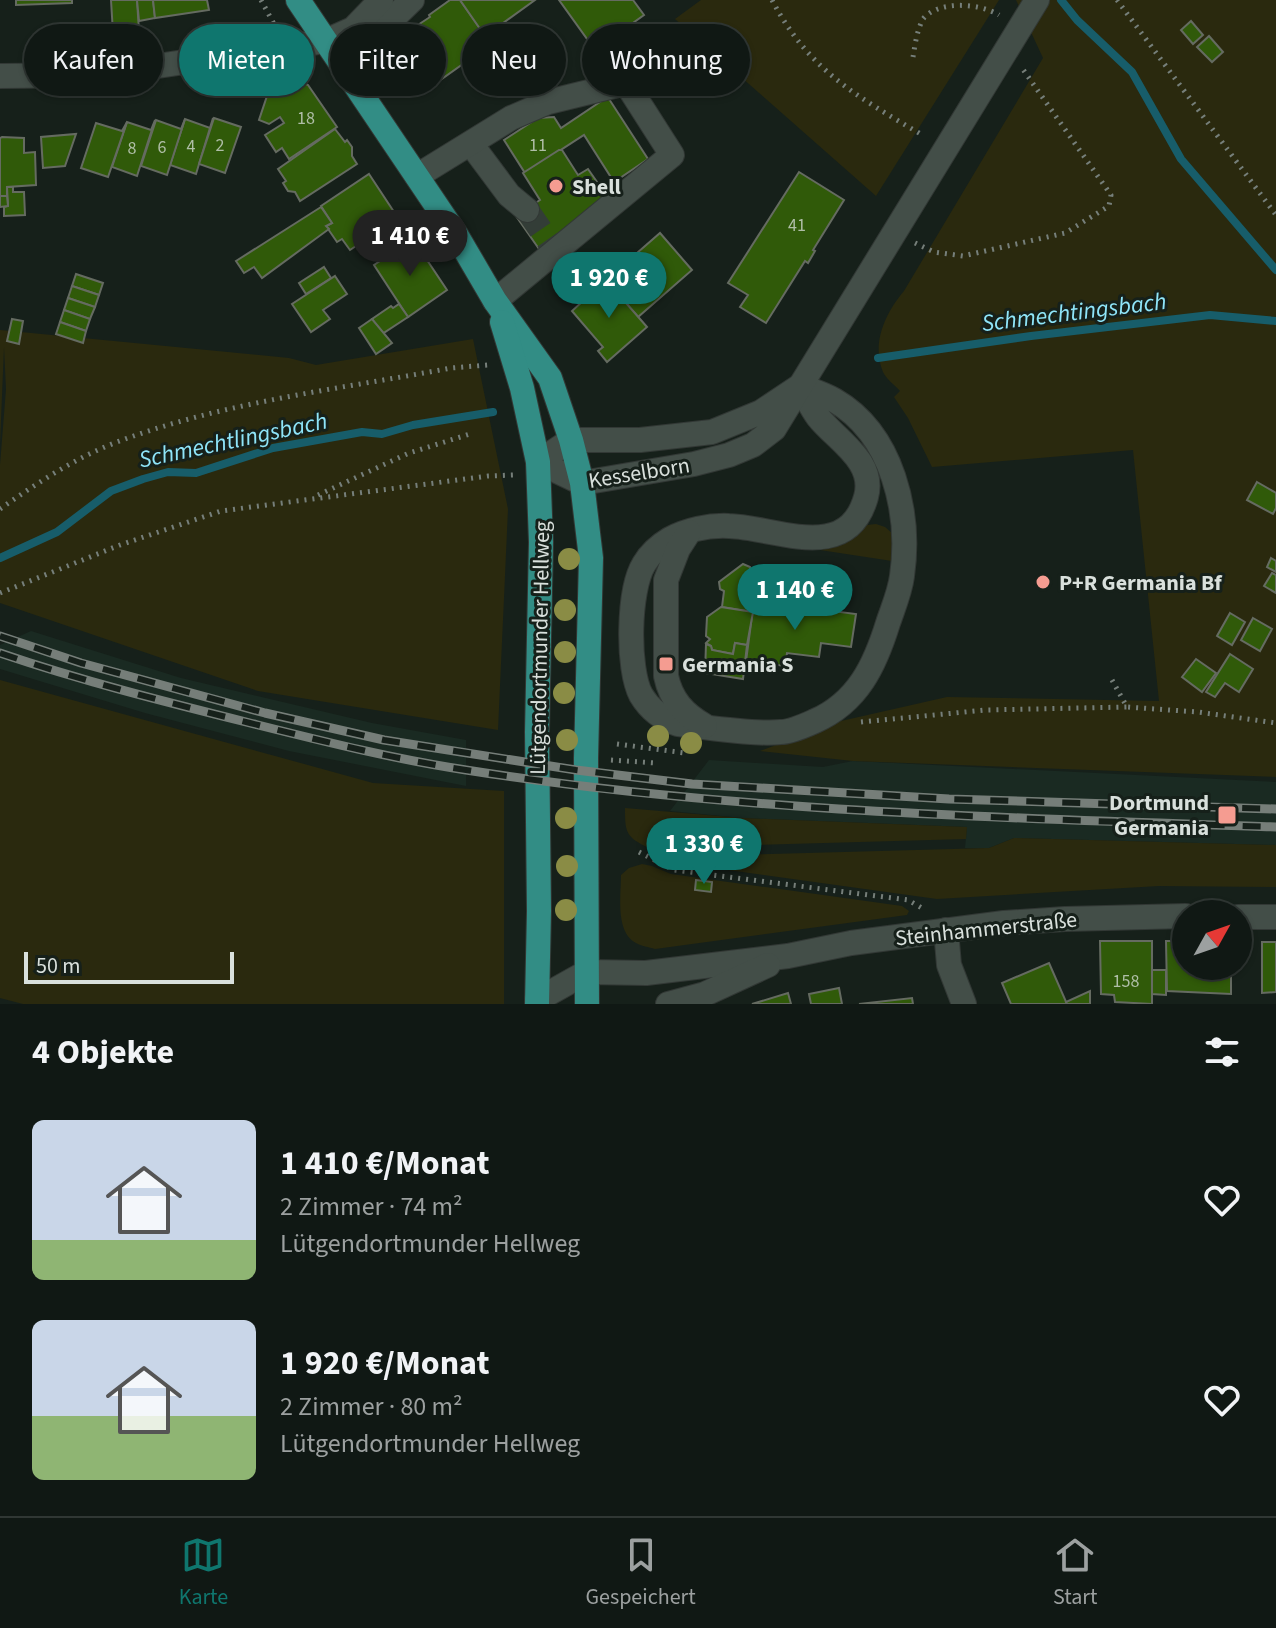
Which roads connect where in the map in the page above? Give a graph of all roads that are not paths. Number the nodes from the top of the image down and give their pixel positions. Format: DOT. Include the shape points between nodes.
graph roads {
  1 [pos="298,0"];
  2 [pos="381,0"];
  3 [pos="412,0"];
  4 [pos="1037,0"];
  5 [pos="387,24"];
  6 [pos="326,41"];
  7 [pos="330,47"];
  8 [pos="0,76"];
  9 [pos="363,96"];
  10 [pos="471,144"];
  11 [pos="417,176"];
  12 [pos="527,210"];
  13 [pos="495,301"];
  14 [pos="800,386"];
  15 [pos="571,440"];
  16 [pos="539,468"];
  17 [pos="582,483"];
  18 [pos="689,532"];
  19 [pos="707,727"];
  20 [pos="1172,916"];
  21 [pos="1252,917"];
  22 [pos="1276,917"];
  23 [pos="938,921"];
  24 [pos="788,956"];
  25 [pos="587,972"];
  26 [pos="540,1003"];
  27 [pos="587,1004"];
  28 [pos="668,1004"];
  29 [pos="964,1004"];
  1 -- 6 [label="main road, Lütgendortmunder Hellweg"];
  2 -- 6 [label="street" via="353,29"];
  3 -- 5 [label="street"];
  4 -- 14 [label="street, Kesselborn"];
  6 -- 7 [label="main road, Lütgendortmunder Hellweg"];
  6 -- 8 [label="street" via="97,75"];
  9 -- 11 [label="main road, Lütgendortmunder Hellweg"];
  10 -- 11 [label="street"];
  10 -- 12 [label="street" via="509,195"];
  10 -- 13 [label="street" via="548,102 626,83 672,155 551,248"];
  11 -- 13 [label="main road, Lütgendortmunder Hellweg"];
  13 -- 15 [label="main road, Lütgendortmunder Hellweg" via="550,378"];
  13 -- 16 [label="main road, Lütgendortmunder Hellweg"];
  14 -- 15 [label="street, Kesselborn" via="761,412 712,432"];
  14 -- 17 [label="street, Kesselborn" via="774,429 753,445 694,464"];
  14 -- 18 [label="street" via="819,418 862,465 868,485 856,518 841,531 813,539 730,525"];
  14 -- 19 [label="street" via="834,400 875,440 900,496 902,580 877,656 844,706 782,733"];
  15 -- 16 [label="street, Kesselborn"];
  15 -- 17 [label="main road, Lütgendortmunder Hellweg"];
  16 -- 17 [label="street, Kesselborn"];
  16 -- 26 [label="main road, Lütgendortmunder Hellweg"];
  17 -- 25 [label="main road, Lütgendortmunder Hellweg" via="591,558"];
  18 -- 19 [label="street" via="666,580 666,676 678,705"];
  18 -- 19 [label="street" via="662,544 643,566 633,597 633,662 640,694 654,713 666,721"];
  20 -- 23 [label="street, Steinhammerstraße"];
  21 -- 22 [label="street"];
  23 -- 24 [label="street, Steinhammerstraße"];
  23 -- 29 [label="street"];
  24 -- 25 [label="street, Steinhammerstraße" via="646,973"];
  24 -- 28 [label="street, Steinhammerstraße" via="705,994"];
  25 -- 26 [label="street"];
  25 -- 27 [label="main road, Lütgendortmunder Hellweg"];
}
